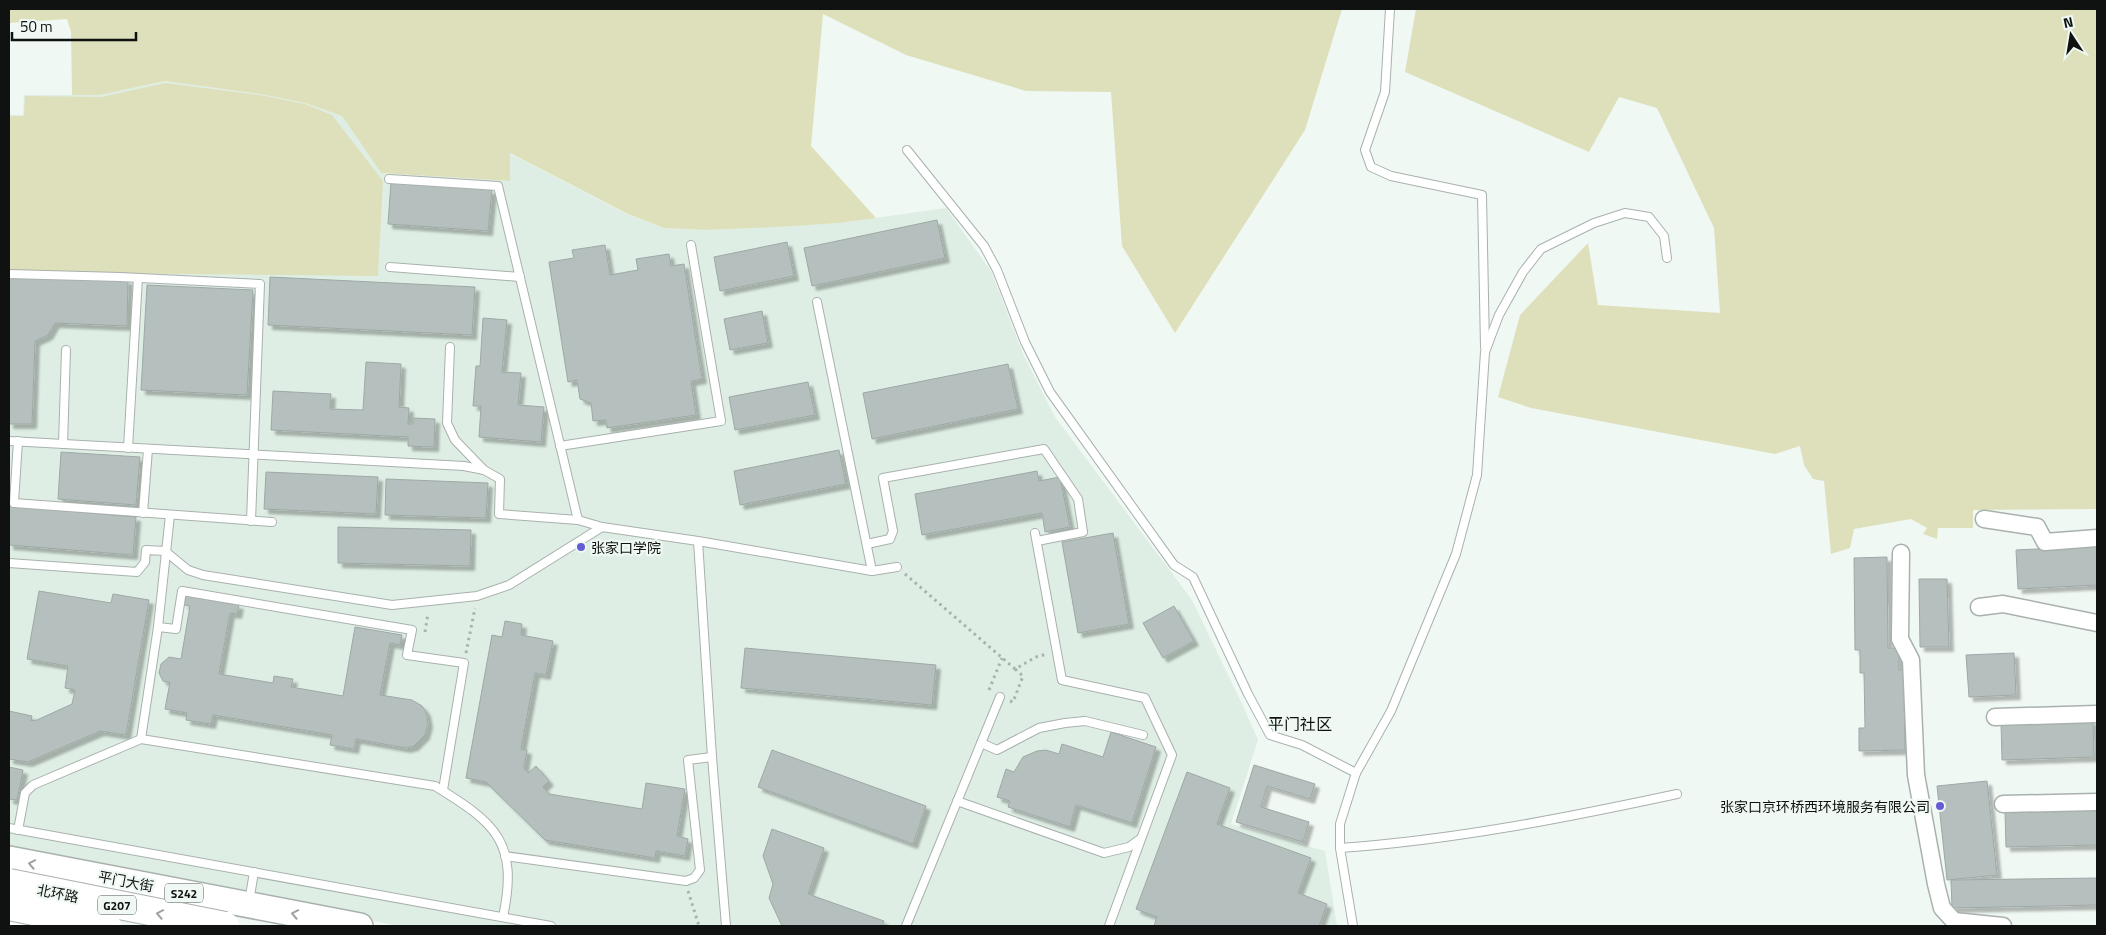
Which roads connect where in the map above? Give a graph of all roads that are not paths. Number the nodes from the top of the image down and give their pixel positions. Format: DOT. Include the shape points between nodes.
graph roads {
  1 [pos="1390,9"];
  2 [pos="907,150"];
  3 [pos="389,178"];
  4 [pos="691,245"];
  5 [pos="1667,258"];
  6 [pos="390,267"];
  7 [pos="9,274"];
  8 [pos="520,277"];
  9 [pos="138,278"];
  10 [pos="817,302"];
  11 [pos="450,347"];
  12 [pos="66,350"];
  13 [pos="1485,352"];
  14 [pos="9,441"];
  15 [pos="18,441"];
  16 [pos="63,444"];
  17 [pos="560,446"];
  18 [pos="128,448"];
  19 [pos="148,449"];
  20 [pos="254,454"];
  21 [pos="484,470"];
  22 [pos="142,513"];
  23 [pos="170,515"];
  24 [pos="1984,519"];
  25 [pos="578,520"];
  26 [pos="251,521"];
  27 [pos="272,522"];
  28 [pos="602,527"];
  29 [pos="2097,538"];
  30 [pos="698,541"];
  31 [pos="867,544"];
  32 [pos="165,551"];
  33 [pos="1901,553"];
  34 [pos="9,563"];
  35 [pos="897,567"];
  36 [pos="872,572"];
  37 [pos="1979,607"];
  38 [pos="2097,623"];
  39 [pos="158,627"];
  40 [pos="1000,697"];
  41 [pos="2097,714"];
  42 [pos="1996,717"];
  43 [pos="1143,735"];
  44 [pos="141,739"];
  45 [pos="981,743"];
  46 [pos="712,757"];
  47 [pos="1356,773"];
  48 [pos="443,790"];
  49 [pos="1677,794"];
  50 [pos="957,801"];
  51 [pos="2097,802"];
  52 [pos="2004,804"];
  53 [pos="9,828"];
  54 [pos="18,830"];
  55 [pos="1141,839"];
  56 [pos="1340,848"];
  57 [pos="505,856"];
  58 [pos="9,860"];
  59 [pos="66,870"];
  60 [pos="254,872"];
  61 [pos="9,883"];
  62 [pos="248,905"];
  63 [pos="9,906"];
  64 [pos="503,917"];
  65 [pos="9,922"];
  66 [pos="33,926"];
  67 [pos="55,926"];
  68 [pos="107,926"];
  69 [pos="225,926"];
  70 [pos="360,926"];
  71 [pos="551,926"];
  72 [pos="726,926"];
  73 [pos="906,926"];
  74 [pos="1109,926"];
  75 [pos="1352,926"];
  76 [pos="2003,926"];
  1 -- 13 [label="lane" via="1385,92 1366,150 1371,167 1390,176 1482,195"];
  2 -- 47 [label="lane" via="984,246 1050,392 1174,565 1193,577 1270,735 1302,745"];
  3 -- 8 [label="lane" via="498,186"];
  4 -- 17 [label="lane" via="721,421"];
  5 -- 13 [label="lane" via="1664,236 1649,217 1625,213 1594,223 1541,249 1523,272 1499,314"];
  6 -- 8 [label="lane"];
  7 -- 9 [label="lane"];
  8 -- 17 [label="lane"];
  9 -- 18 [label="lane"];
  9 -- 20 [label="lane" via="260,284"];
  10 -- 31 [label="lane"];
  11 -- 21 [label="lane" via="447,423 455,440"];
  12 -- 16 [label="lane"];
  13 -- 47 [label="lane" via="1477,475 1456,554 1391,710"];
  14 -- 15 [label="lane"];
  15 -- 16 [label="lane"];
  15 -- 22 [label="lane" via="14,503"];
  16 -- 18 [label="lane"];
  17 -- 25 [label="lane"];
  18 -- 19 [label="lane"];
  19 -- 20 [label="lane"];
  19 -- 22 [label="lane"];
  20 -- 21 [label="lane" via="464,466"];
  20 -- 26 [label="lane"];
  21 -- 25 [label="lane" via="500,479 500,514"];
  22 -- 23 [label="lane"];
  23 -- 26 [label="lane"];
  23 -- 32 [label="lane"];
  24 -- 29 [label="street" via="2037,527 2046,542"];
  25 -- 28 [label="lane"];
  26 -- 27 [label="lane"];
  28 -- 30 [label="lane"];
  28 -- 32 [label="lane" via="509,586 477,596 392,605 203,575 188,570"];
  30 -- 36 [label="lane"];
  30 -- 46 [label="lane"];
  31 -- 36 [label="lane"];
  31 -- 55 [label="lane" via="890,539 893,531 883,478 1044,449 1078,499 1083,532 1036,537 1062,680 1144,698 1172,754"];
  32 -- 34 [label="lane" via="146,550 145,562 137,572"];
  32 -- 39 [label="lane"];
  33 -- 76 [label="street" via="1900,639 1911,660 1916,774 1942,908 1954,921"];
  35 -- 36 [label="lane"];
  37 -- 38 [label="street" via="2003,604"];
  39 -- 44 [label="lane"];
  39 -- 48 [label="lane" via="176,629 182,591 412,630 407,655 464,663"];
  40 -- 45 [label="lane"];
  41 -- 42 [label="street"];
  43 -- 45 [label="lane" via="1085,721 1039,728 998,750"];
  44 -- 48 [label="lane" via="435,786"];
  44 -- 54 [label="lane" via="33,785 25,793"];
  45 -- 50 [label="lane"];
  46 -- 57 [label="lane" via="688,760 700,870 694,878 686,880"];
  46 -- 72 [label="lane"];
  47 -- 56 [label="lane" via="1340,824"];
  48 -- 57 [label="lane" via="493,828"];
  49 -- 56 [label="lane" via="1456,836"];
  50 -- 55 [label="lane" via="1104,853 1129,848"];
  50 -- 73 [label="lane"];
  51 -- 52 [label="street"];
  53 -- 54 [label="lane"];
  54 -- 60 [label="lane"];
  55 -- 74 [label="lane"];
  56 -- 75 [label="lane"];
  57 -- 64 [label="lane" via="507,883"];
  59 -- 58 [label="main road, 平门大街 / S242, one-way"];
  59 -- 62 [label="main road, 平门大街 / S242"];
  59 -- 67 [label="main road"];
  60 -- 62 [label="lane"];
  60 -- 64 [label="lane"];
  69 -- 61 [label="highway, 北环路 / G207, one-way, bridge"];
  70 -- 62 [label="main road, 平门大街 / S242, one-way"];
  63 -- 68 [label="highway, 北环路 / G207, bridge"];
  64 -- 71 [label="lane"];
  65 -- 66 [label="main road"];
}
